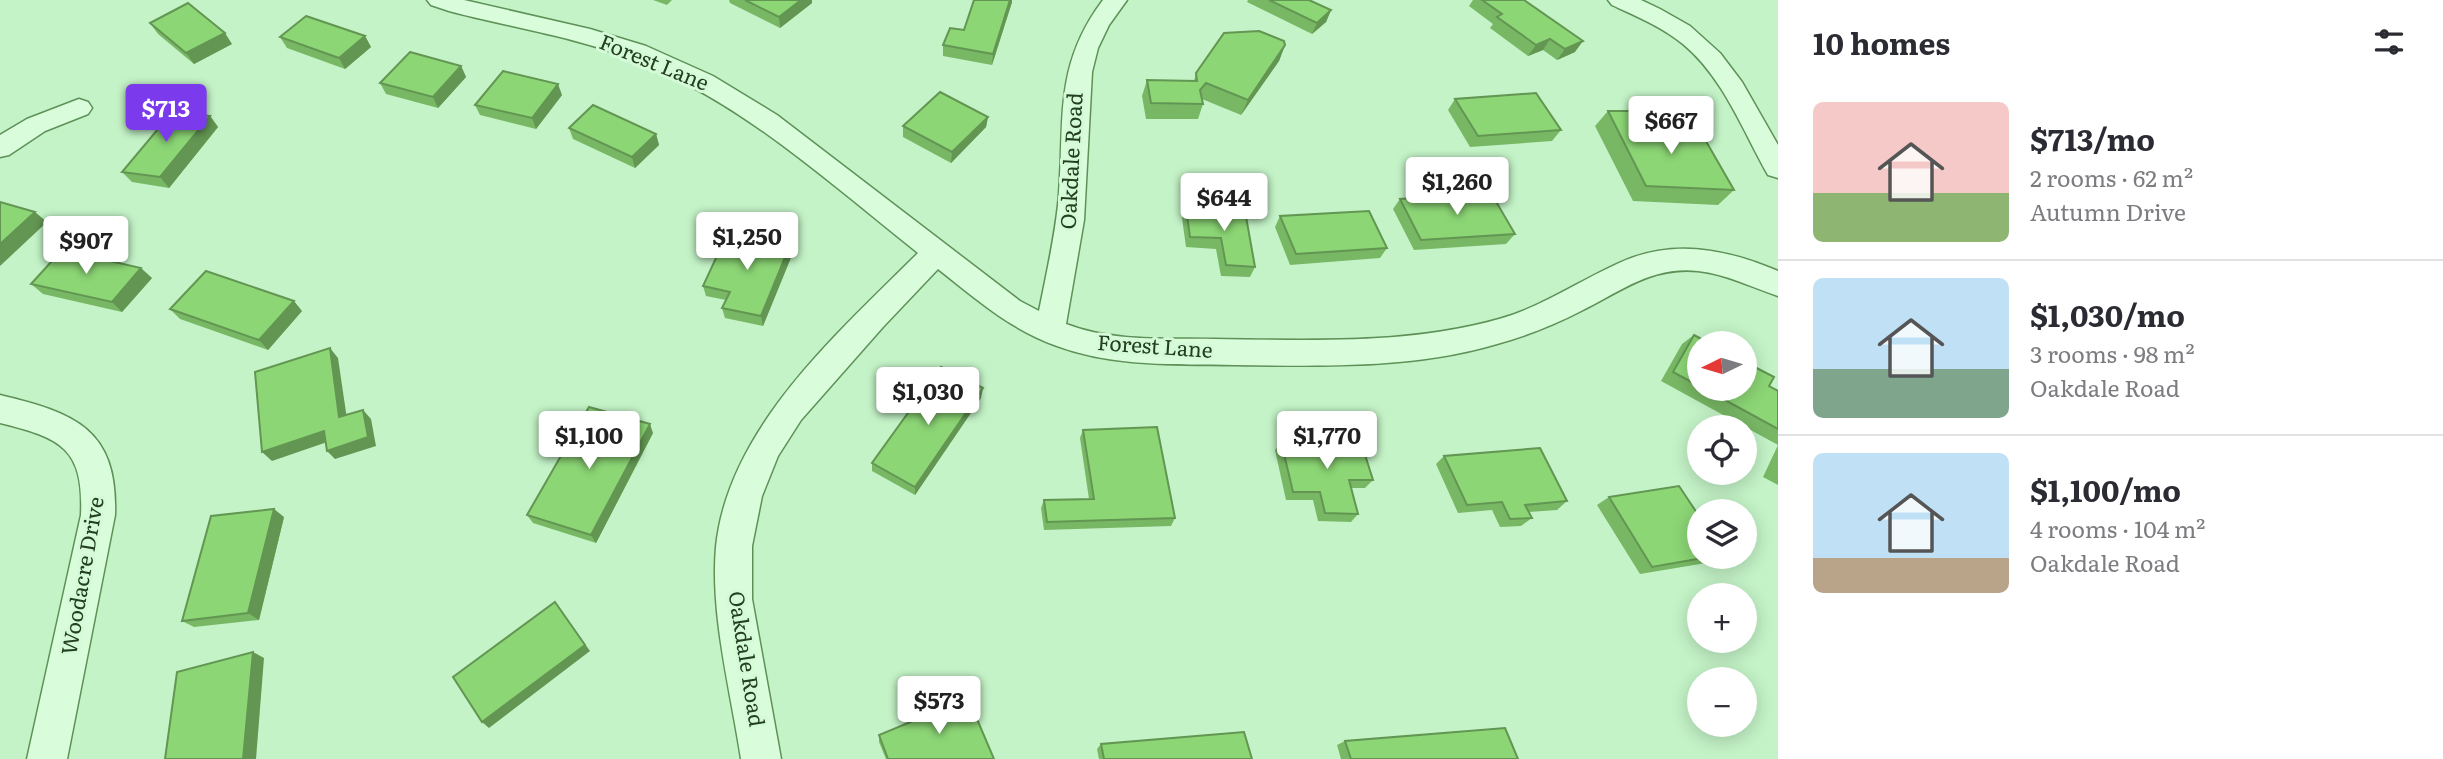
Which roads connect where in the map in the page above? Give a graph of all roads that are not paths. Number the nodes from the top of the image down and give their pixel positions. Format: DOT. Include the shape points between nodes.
graph roads {
  1 [pos="439,0"];
  2 [pos="1115,0"];
  3 [pos="1620,0"];
  4 [pos="79,108"];
  5 [pos="0,148"];
  6 [pos="1778,168"];
  7 [pos="938,251"];
  8 [pos="1778,284"];
  9 [pos="1050,330"];
  10 [pos="0,409"];
  11 [pos="47,759"];
  12 [pos="761,759"];
  1 -- 7 [label="street, Forest Lane" via="591,37 685,71 768,121"];
  2 -- 9 [label="street, Oakdale Road" via="1092,34 1080,65 1074,97 1070,230"];
  3 -- 6 [label="street" via="1654,15 1699,45 1716,64"];
  4 -- 5 [label="street" via="36,125"];
  7 -- 9 [label="street, Forest Lane" via="1009,309"];
  7 -- 12 [label="street, Oakdale Road" via="790,411 764,449 745,496 734,546 734,599"];
  8 -- 9 [label="street, Forest Lane" via="1710,261 1652,262 1532,320 1488,334 1423,348 1358,354 1126,350"];
  10 -- 11 [label="street, Woodacre Drive" via="43,419 75,436 86,447 99,478 98,515"];
}
